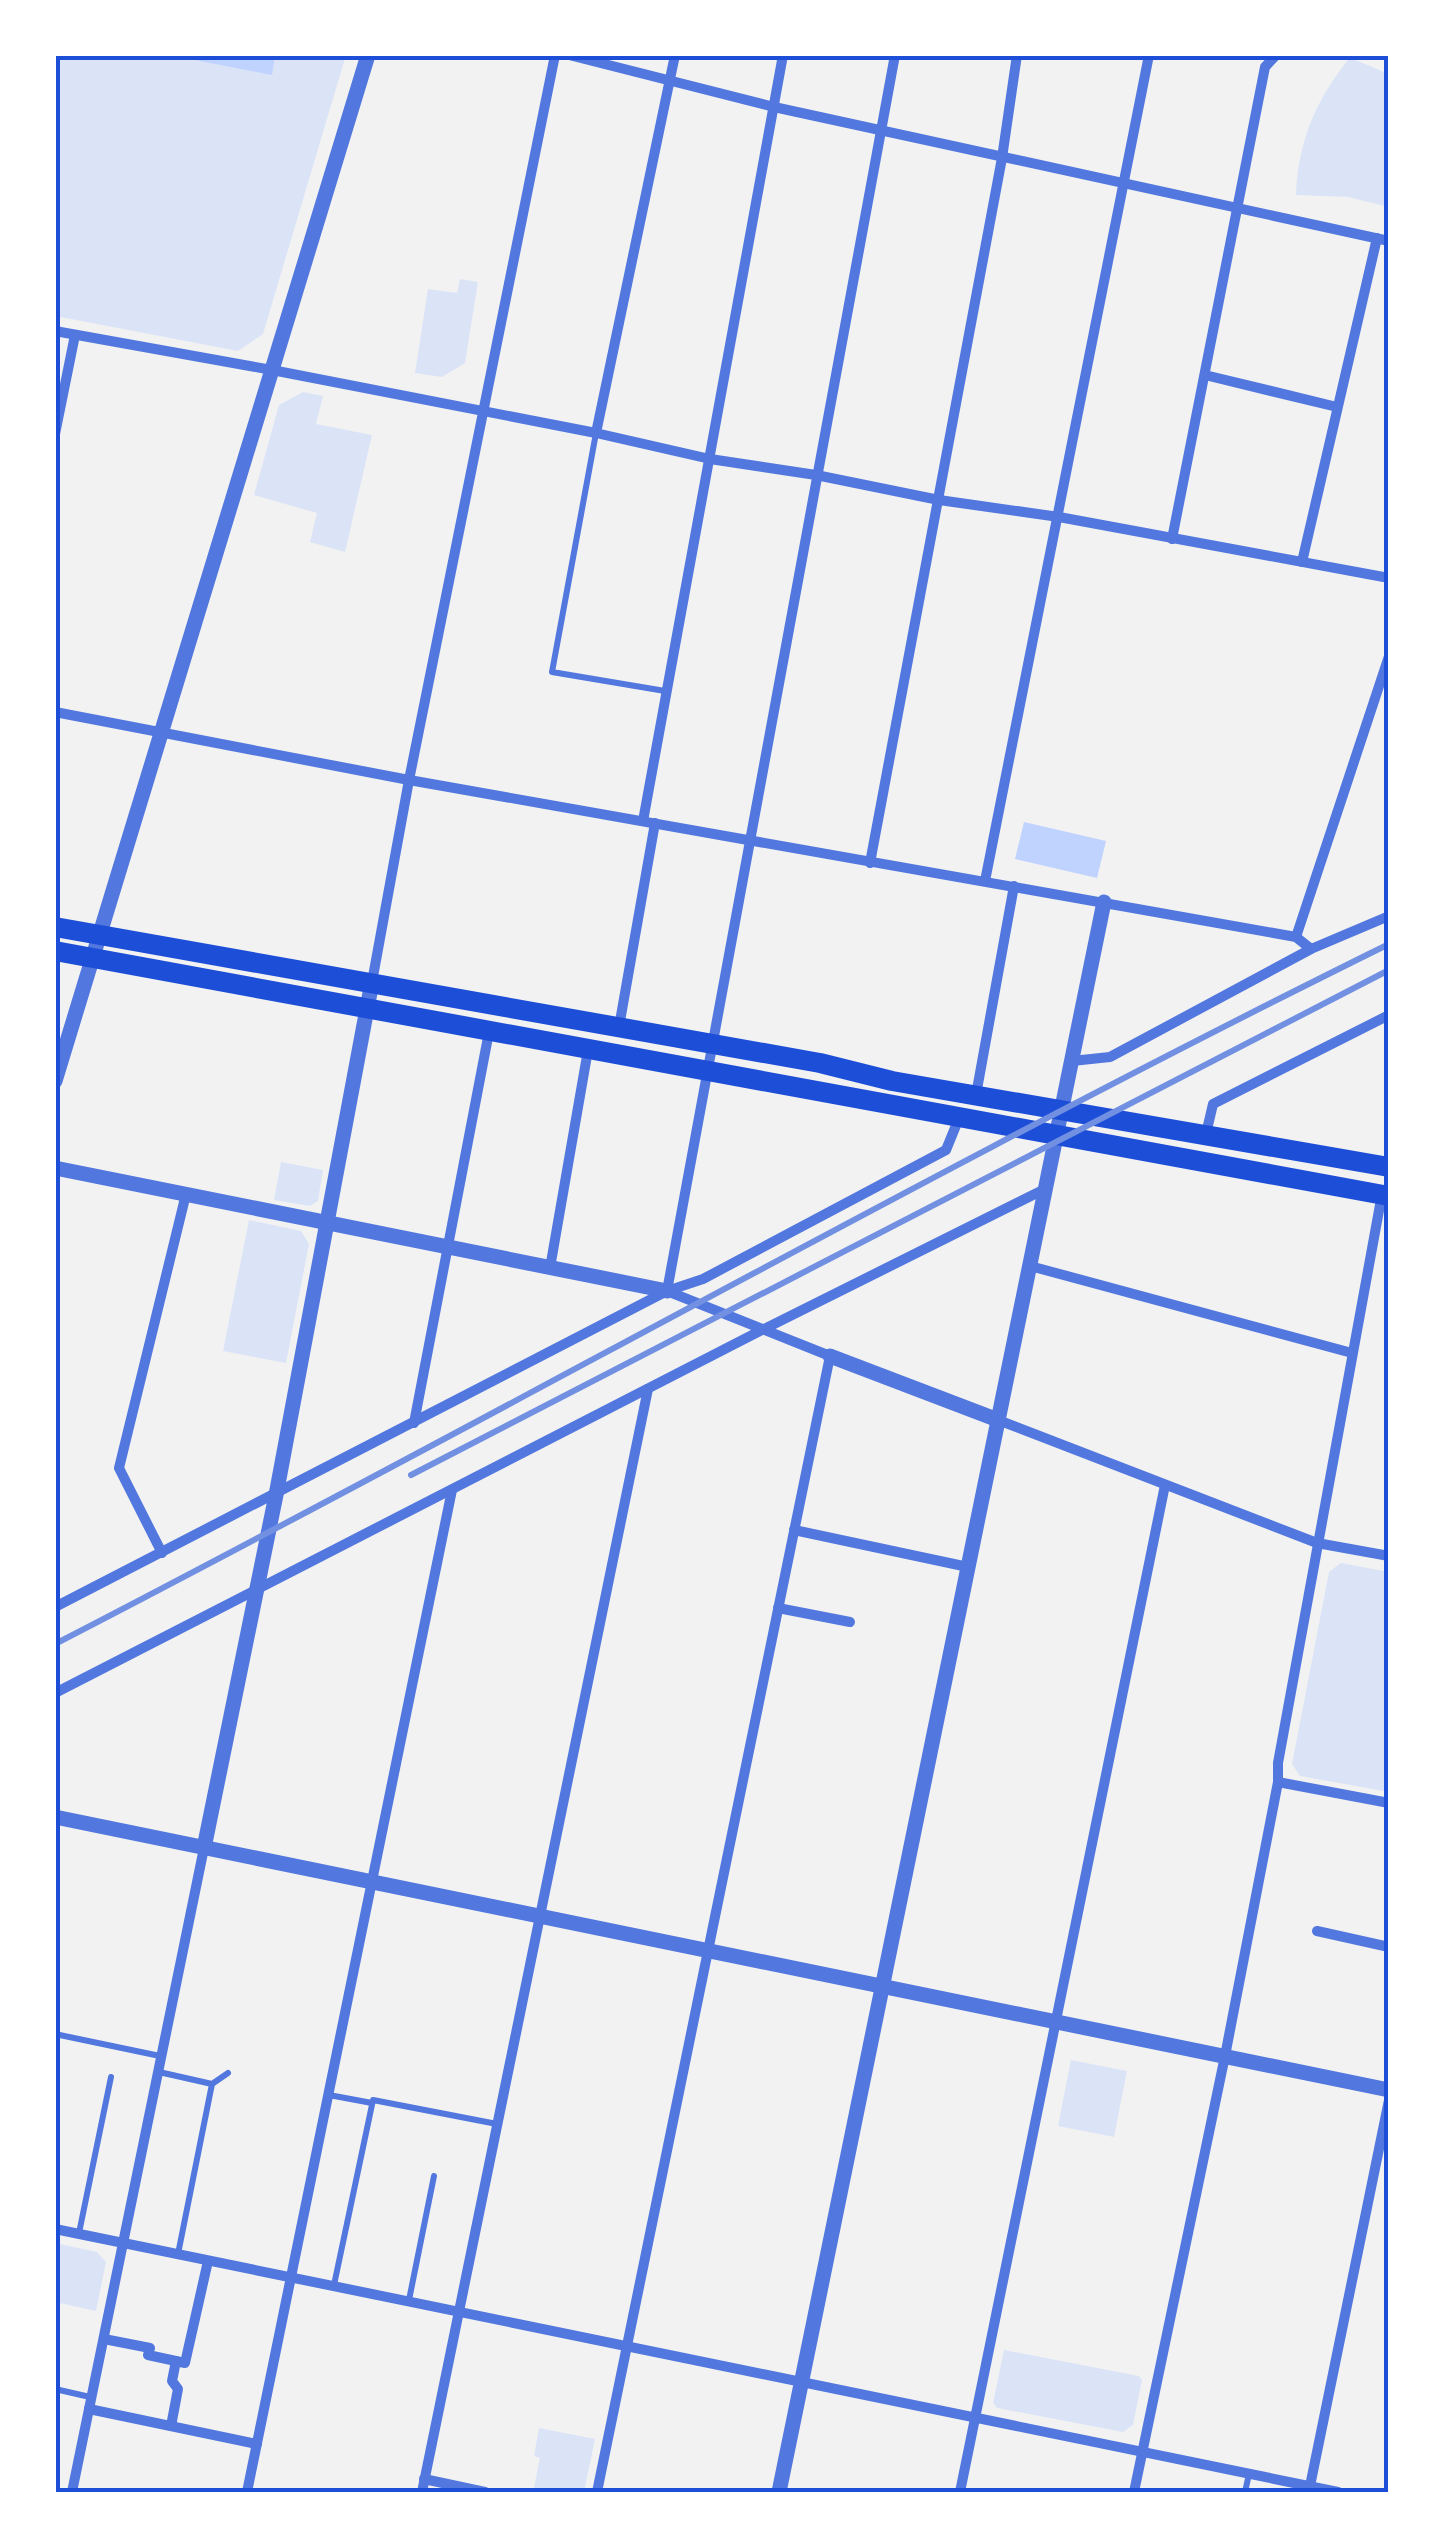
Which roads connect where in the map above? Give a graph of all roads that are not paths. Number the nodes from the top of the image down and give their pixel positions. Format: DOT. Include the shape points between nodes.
graph roads {
  1 [pos="368,55"];
  2 [pos="555,55"];
  3 [pos="568,55"];
  4 [pos="675,55"];
  5 [pos="783,55"];
  6 [pos="894,55"];
  7 [pos="1017,55"];
  8 [pos="1149,55"];
  9 [pos="1272,55"];
  10 [pos="670,81"];
  11 [pos="774,107"];
  12 [pos="882,132"];
  13 [pos="1002,158"];
  14 [pos="1124,183"];
  15 [pos="1239,208"];
  16 [pos="1383,240"];
  17 [pos="55,331"];
  18 [pos="75,335"];
  19 [pos="272,370"];
  20 [pos="1205,375"];
  21 [pos="1337,407"];
  22 [pos="484,411"];
  23 [pos="596,433"];
  24 [pos="55,434"];
  25 [pos="710,460"];
  26 [pos="816,475"];
  27 [pos="940,500"];
  28 [pos="1058,516"];
  29 [pos="1172,539"];
  30 [pos="1302,562"];
  31 [pos="1389,578"];
  32 [pos="1389,656"];
  33 [pos="665,691"];
  34 [pos="55,712"];
  35 [pos="158,734"];
  36 [pos="409,780"];
  37 [pos="649,822"];
  38 [pos="752,840"];
  39 [pos="870,862"];
  40 [pos="985,881"];
  41 [pos="1014,886"];
  42 [pos="1104,902"];
  43 [pos="1389,916"];
  44 [pos="55,927"];
  45 [pos="101,934"];
  46 [pos="1296,936"];
  47 [pos="1311,949"];
  48 [pos="55,951"];
  49 [pos="94,958"];
  50 [pos="372,982"];
  51 [pos="368,1010"];
  52 [pos="1389,1015"];
  53 [pos="619,1027"];
  54 [pos="489,1032"];
  55 [pos="713,1044"];
  56 [pos="588,1050"];
  57 [pos="1072,1062"];
  58 [pos="706,1072"];
  59 [pos="55,1081"];
  60 [pos="976,1096"];
  61 [pos="1062,1108"];
  62 [pos="959,1118"];
  63 [pos="1206,1134"];
  64 [pos="1056,1135"];
  65 [pos="1389,1166"];
  66 [pos="55,1168"];
  67 [pos="1045,1189"];
  68 [pos="186,1194"];
  69 [pos="1385,1195"];
  70 [pos="328,1223"];
  71 [pos="448,1247"];
  72 [pos="1030,1266"];
  73 [pos="550,1268"];
  74 [pos="667,1291"];
  75 [pos="762,1330"];
  76 [pos="1352,1353"];
  77 [pos="830,1356"];
  78 [pos="648,1388"];
  79 [pos="998,1420"];
  80 [pos="414,1424"];
  81 [pos="1165,1485"];
  82 [pos="452,1490"];
  83 [pos="276,1496"];
  84 [pos="794,1530"];
  85 [pos="1318,1543"];
  86 [pos="162,1553"];
  87 [pos="1389,1556"];
  88 [pos="968,1567"];
  89 [pos="257,1591"];
  90 [pos="55,1607"];
  91 [pos="778,1608"];
  92 [pos="850,1622"];
  93 [pos="55,1693"];
  94 [pos="1278,1782"];
  95 [pos="1389,1803"];
  96 [pos="55,1817"];
  97 [pos="204,1848"];
  98 [pos="372,1882"];
  99 [pos="540,1916"];
  100 [pos="1318,1931"];
  101 [pos="1389,1947"];
  102 [pos="708,1951"];
  103 [pos="882,1986"];
  104 [pos="1056,2022"];
  105 [pos="55,2034"];
  106 [pos="162,2056"];
  107 [pos="1225,2056"];
  108 [pos="158,2072"];
  109 [pos="228,2074"];
  110 [pos="110,2077"];
  111 [pos="212,2084"];
  112 [pos="1389,2090"];
  113 [pos="328,2095"];
  114 [pos="1389,2100"];
  115 [pos="372,2104"];
  116 [pos="497,2124"];
  117 [pos="434,2176"];
  118 [pos="55,2230"];
  119 [pos="79,2234"];
  120 [pos="123,2243"];
  121 [pos="178,2254"];
  122 [pos="208,2260"];
  123 [pos="291,2278"];
  124 [pos="334,2286"];
  125 [pos="408,2302"];
  126 [pos="458,2312"];
  127 [pos="104,2338"];
  128 [pos="627,2346"];
  129 [pos="176,2361"];
  130 [pos="802,2382"];
  131 [pos="55,2389"];
  132 [pos="90,2403"];
  133 [pos="975,2418"];
  134 [pos="171,2426"];
  135 [pos="257,2444"];
  136 [pos="1142,2452"];
  137 [pos="1249,2474"];
  138 [pos="424,2479"];
  139 [pos="1309,2489"];
  140 [pos="72,2492"];
  141 [pos="248,2492"];
  142 [pos="422,2492"];
  143 [pos="485,2492"];
  144 [pos="597,2492"];
  145 [pos="779,2492"];
  146 [pos="960,2492"];
  147 [pos="1134,2492"];
  148 [pos="1245,2492"];
  149 [pos="1338,2492"];
  1 -- 19 [label="street"];
  2 -- 22 [label="street"];
  3 -- 10 [label="street"];
  4 -- 10 [label="street"];
  5 -- 11 [label="street"];
  6 -- 12 [label="street"];
  7 -- 13 [label="street"];
  8 -- 14 [label="street"];
  9 -- 15 [label="street"];
  10 -- 11 [label="street"];
  10 -- 23 [label="street"];
  11 -- 12 [label="street"];
  11 -- 25 [label="street"];
  12 -- 13 [label="street"];
  12 -- 26 [label="street"];
  13 -- 14 [label="street"];
  13 -- 27 [label="street"];
  14 -- 15 [label="street"];
  14 -- 28 [label="street"];
  15 -- 16 [label="street"];
  15 -- 20 [label="street"];
  16 -- 21 [label="street"];
  17 -- 18 [label="street"];
  18 -- 19 [label="street"];
  18 -- 24 [label="street"];
  19 -- 22 [label="street"];
  19 -- 35 [label="street"];
  20 -- 21 [label="street"];
  20 -- 29 [label="street"];
  21 -- 30 [label="street"];
  22 -- 23 [label="street"];
  22 -- 36 [label="street"];
  23 -- 25 [label="street"];
  23 -- 33 [label="lane" via="552,672"];
  25 -- 26 [label="street"];
  25 -- 33 [label="street"];
  26 -- 27 [label="street"];
  26 -- 38 [label="street"];
  27 -- 28 [label="street"];
  27 -- 39 [label="street"];
  28 -- 29 [label="street"];
  28 -- 40 [label="street"];
  29 -- 30 [label="street"];
  30 -- 31 [label="street"];
  32 -- 46 [label="street"];
  33 -- 37 [label="street"];
  34 -- 35 [label="street"];
  35 -- 36 [label="street"];
  35 -- 45 [label="street"];
  36 -- 37 [label="street"];
  36 -- 50 [label="street"];
  37 -- 38 [label="street"];
  37 -- 53 [label="street"];
  38 -- 39 [label="street"];
  38 -- 55 [label="street"];
  39 -- 40 [label="street"];
  40 -- 41 [label="street"];
  41 -- 42 [label="street"];
  41 -- 60 [label="street"];
  42 -- 46 [label="street"];
  42 -- 57 [label="street"];
  43 -- 47 [label="street"];
  44 -- 45 [label="main road"];
  45 -- 49 [label="street"];
  45 -- 50 [label="main road"];
  46 -- 47 [label="street"];
  47 -- 57 [label="street" via="1110,1057"];
  48 -- 49 [label="main road"];
  49 -- 51 [label="main road"];
  49 -- 59 [label="street"];
  50 -- 51 [label="street"];
  50 -- 53 [label="main road"];
  51 -- 54 [label="main road"];
  51 -- 70 [label="street"];
  52 -- 63 [label="street" via="1213,1104"];
  53 -- 55 [label="main road"];
  54 -- 56 [label="main road"];
  54 -- 71 [label="street"];
  55 -- 58 [label="street"];
  55 -- 60 [label="main road"];
  56 -- 58 [label="main road"];
  56 -- 73 [label="street"];
  57 -- 61 [label="street"];
  58 -- 62 [label="main road"];
  58 -- 74 [label="street"];
  60 -- 61 [label="main road"];
  61 -- 63 [label="main road"];
  61 -- 64 [label="street"];
  62 -- 64 [label="main road"];
  62 -- 74 [label="street" via="946,1150 703,1279"];
  63 -- 65 [label="main road"];
  64 -- 67 [label="street"];
  64 -- 69 [label="main road"];
  66 -- 68 [label="street"];
  67 -- 72 [label="street"];
  67 -- 75 [label="street"];
  68 -- 70 [label="street"];
  68 -- 86 [label="street" via="119,1468"];
  69 -- 76 [label="street"];
  70 -- 71 [label="street"];
  70 -- 83 [label="street"];
  71 -- 73 [label="street"];
  71 -- 80 [label="street"];
  72 -- 76 [label="street"];
  72 -- 79 [label="street"];
  73 -- 74 [label="street"];
  74 -- 75 [label="street"];
  74 -- 80 [label="street"];
  75 -- 77 [label="street"];
  75 -- 78 [label="street"];
  76 -- 85 [label="street"];
  77 -- 79 [label="street"];
  77 -- 84 [label="street"];
  78 -- 82 [label="street"];
  78 -- 99 [label="street"];
  79 -- 81 [label="street"];
  79 -- 88 [label="street"];
  80 -- 83 [label="street"];
  81 -- 85 [label="street"];
  81 -- 104 [label="street"];
  82 -- 89 [label="street"];
  82 -- 98 [label="street"];
  83 -- 86 [label="street"];
  83 -- 89 [label="street"];
  84 -- 88 [label="street"];
  84 -- 91 [label="street"];
  85 -- 87 [label="street"];
  85 -- 94 [label="street"];
  86 -- 90 [label="street"];
  88 -- 103 [label="street"];
  89 -- 93 [label="street"];
  89 -- 97 [label="street"];
  91 -- 92 [label="street"];
  91 -- 102 [label="street"];
  94 -- 95 [label="street"];
  94 -- 107 [label="street"];
  96 -- 97 [label="street"];
  97 -- 98 [label="street"];
  97 -- 106 [label="street"];
  98 -- 99 [label="street"];
  98 -- 113 [label="street"];
  99 -- 102 [label="street"];
  99 -- 116 [label="street"];
  100 -- 101 [label="street"];
  102 -- 103 [label="street"];
  102 -- 128 [label="street"];
  103 -- 104 [label="street"];
  103 -- 130 [label="street"];
  104 -- 107 [label="street"];
  104 -- 133 [label="street"];
  105 -- 106 [label="lane"];
  106 -- 108 [label="street"];
  107 -- 112 [label="street"];
  107 -- 136 [label="street"];
  108 -- 111 [label="lane"];
  108 -- 120 [label="street"];
  109 -- 111 [label="lane"];
  110 -- 119 [label="lane"];
  111 -- 121 [label="lane"];
  113 -- 115 [label="lane"];
  113 -- 123 [label="street"];
  114 -- 139 [label="street"];
  115 -- 116 [label="lane"];
  115 -- 124 [label="lane"];
  116 -- 126 [label="street"];
  117 -- 125 [label="lane"];
  118 -- 119 [label="street"];
  119 -- 120 [label="street"];
  120 -- 121 [label="street"];
  120 -- 127 [label="street"];
  121 -- 122 [label="street"];
  122 -- 123 [label="street"];
  122 -- 129 [label="street" via="185,2364"];
  123 -- 124 [label="street"];
  123 -- 135 [label="street"];
  124 -- 125 [label="street"];
  125 -- 126 [label="street"];
  126 -- 128 [label="street"];
  126 -- 138 [label="street"];
  127 -- 129 [label="street"];
  127 -- 132 [label="street"];
  128 -- 130 [label="street"];
  128 -- 144 [label="street"];
  129 -- 134 [label="street"];
  130 -- 133 [label="street"];
  130 -- 145 [label="street"];
  131 -- 132 [label="lane"];
  132 -- 134 [label="street"];
  132 -- 140 [label="street"];
  133 -- 136 [label="street"];
  133 -- 146 [label="street"];
  134 -- 135 [label="street"];
  135 -- 141 [label="street"];
  136 -- 137 [label="street"];
  136 -- 147 [label="street"];
  137 -- 139 [label="street"];
  137 -- 148 [label="lane"];
  138 -- 142 [label="street"];
  138 -- 143 [label="street"];
  139 -- 149 [label="street"];
}
